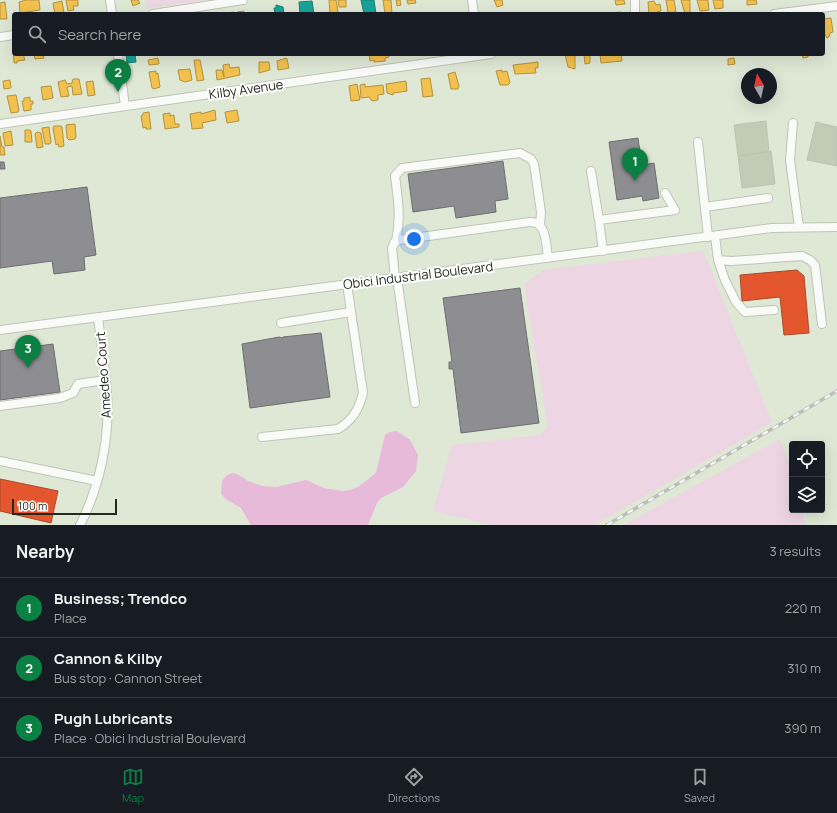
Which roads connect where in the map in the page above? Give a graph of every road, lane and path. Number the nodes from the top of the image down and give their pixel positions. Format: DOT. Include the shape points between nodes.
graph roads {
  1 [pos="110,0"];
  2 [pos="243,0"];
  3 [pos="472,0"];
  4 [pos="635,0"];
  5 [pos="832,4"];
  6 [pos="112,12"];
  7 [pos="166,12"];
  8 [pos="474,12"];
  9 [pos="636,12"];
  10 [pos="786,12"];
  11 [pos="12,35"];
  12 [pos="0,37"];
  13 [pos="118,56"];
  14 [pos="473,56"];
  15 [pos="125,106"];
  16 [pos="793,123"];
  17 [pos="0,124"];
  18 [pos="698,142"];
  19 [pos="591,171"];
  20 [pos="665,193"];
  21 [pos="768,198"];
  22 [pos="705,207"];
  23 [pos="599,220"];
  24 [pos="540,225"];
  25 [pos="799,227"];
  26 [pos="837,227"];
  27 [pos="712,236"];
  28 [pos="396,241"];
  29 [pos="603,251"];
  30 [pos="548,258"];
  31 [pos="718,260"];
  32 [pos="396,278"];
  33 [pos="347,284"];
  34 [pos="774,310"];
  35 [pos="351,312"];
  36 [pos="98,317"];
  37 [pos="281,323"];
  38 [pos="822,324"];
  39 [pos="0,330"];
  40 [pos="105,380"];
  41 [pos="415,403"];
  42 [pos="0,406"];
  43 [pos="262,438"];
  44 [pos="0,461"];
  45 [pos="97,481"];
  46 [pos="80,525"];
  1 -- 6 [label="street"];
  2 -- 7 [label="street"];
  3 -- 8 [label="street"];
  4 -- 9 [label="street"];
  5 -- 10 [label="street"];
  11 -- 12 [label="street"];
  13 -- 15 [label="street"];
  14 -- 15 [label="street, Kilby Avenue"];
  15 -- 17 [label="street, Kilby Avenue"];
  16 -- 25 [label="street" via="790,160"];
  18 -- 22 [label="street"];
  19 -- 23 [label="street"];
  20 -- 23 [label="street" via="675,210"];
  21 -- 22 [label="street"];
  22 -- 27 [label="street"];
  23 -- 29 [label="street"];
  24 -- 28 [label="street" via="530,222"];
  24 -- 28 [label="street" via="541,212 534,164 531,159 520,153 402,168 395,176 400,213"];
  24 -- 30 [label="street" via="544,231"];
  25 -- 26 [label="street, Obici Industrial Boulevard"];
  25 -- 27 [label="street, Obici Industrial Boulevard"];
  27 -- 29 [label="street, Obici Industrial Boulevard"];
  27 -- 31 [label="street"];
  28 -- 32 [label="street" via="392,248"];
  29 -- 30 [label="street, Obici Industrial Boulevard"];
  30 -- 32 [label="street, Obici Industrial Boulevard"];
  31 -- 34 [label="street" via="736,302 746,312"];
  31 -- 38 [label="street" via="802,256 810,260 815,265"];
  32 -- 33 [label="street, Obici Industrial Boulevard"];
  32 -- 41 [label="street"];
  33 -- 35 [label="street"];
  33 -- 36 [label="street, Obici Industrial Boulevard"];
  35 -- 37 [label="street"];
  35 -- 43 [label="street" via="363,393 359,408 349,423 338,429"];
  36 -- 39 [label="street, Obici Industrial Boulevard"];
  36 -- 40 [label="street, Amedeo Court"];
  40 -- 42 [label="street" via="78,384 73,393 60,398"];
  40 -- 45 [label="street, Amedeo Court" via="107,420"];
  44 -- 45 [label="street"];
  45 -- 46 [label="street, Amedeo Court"];
}
